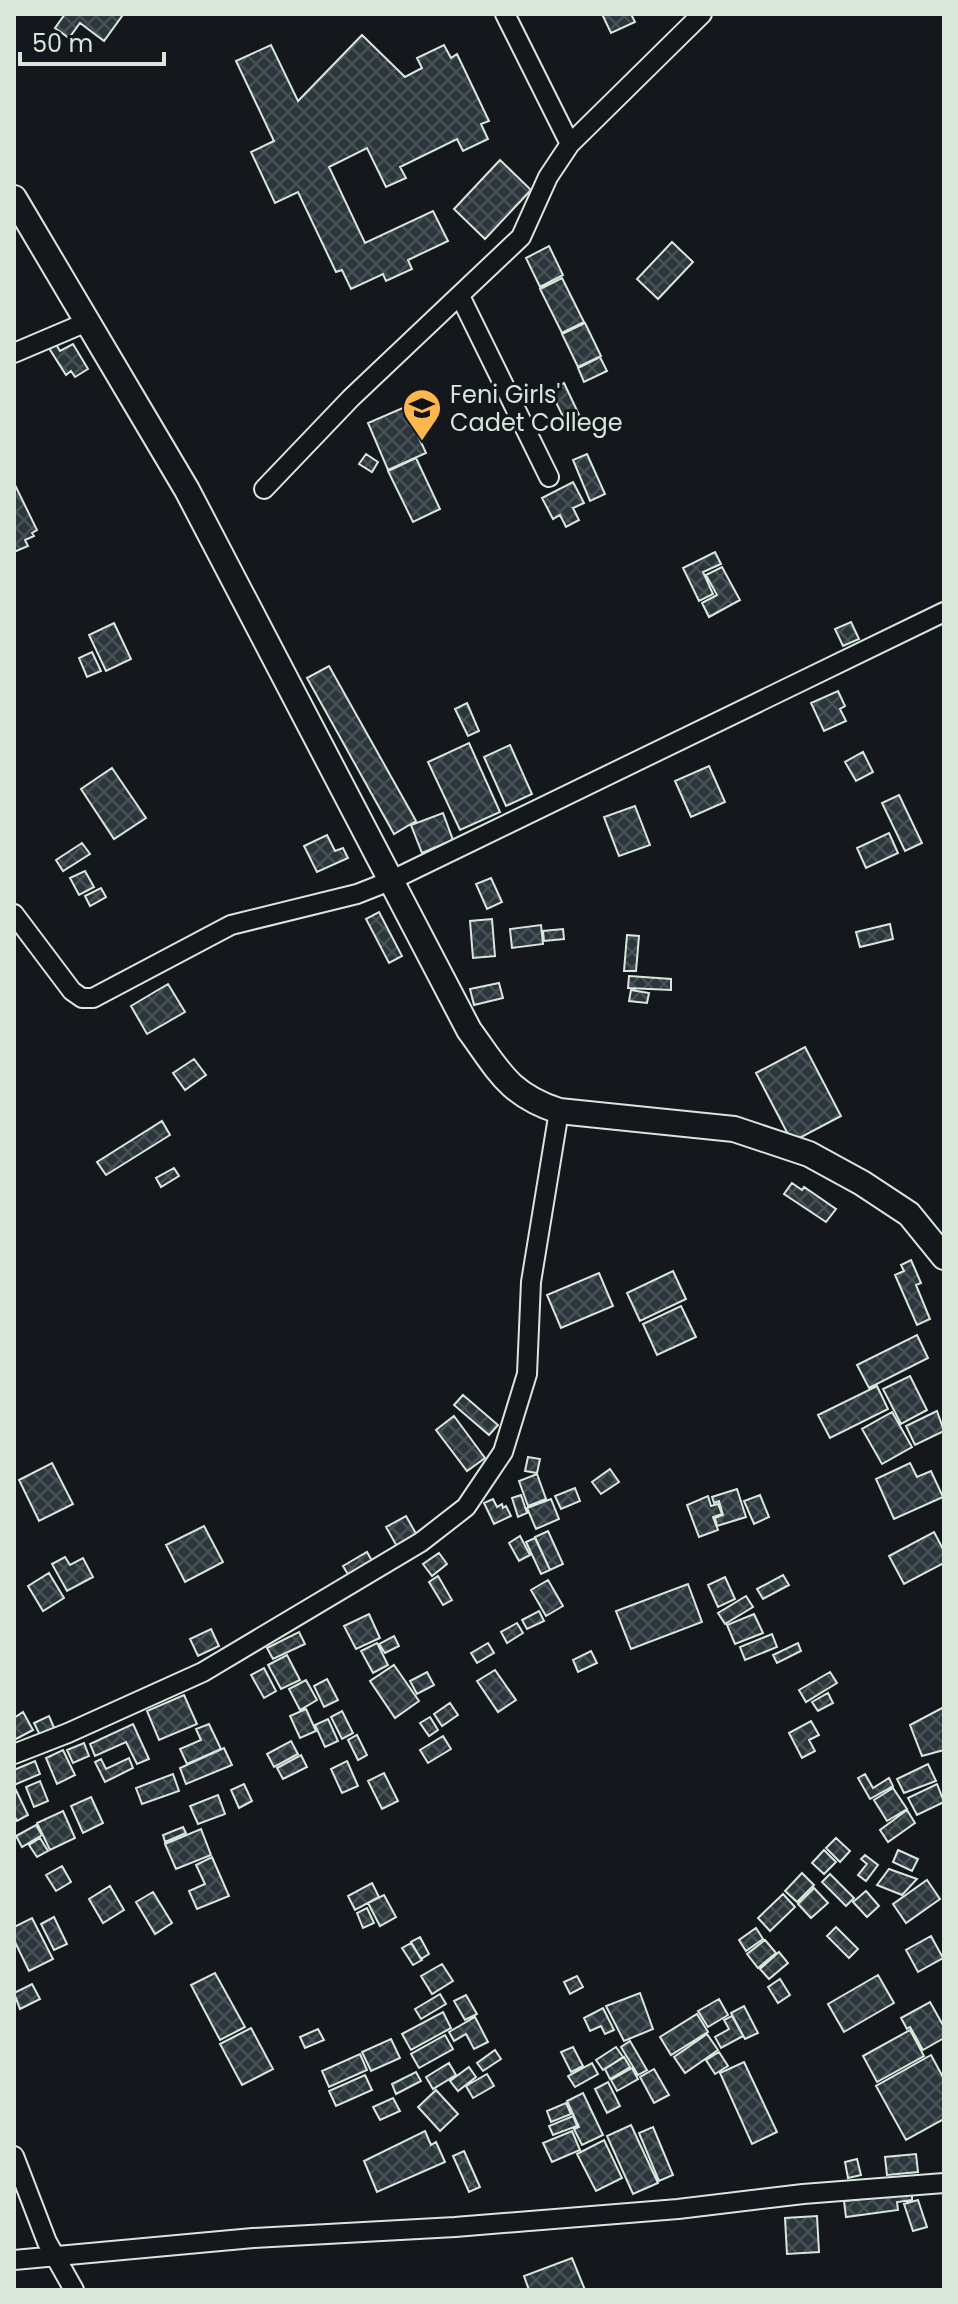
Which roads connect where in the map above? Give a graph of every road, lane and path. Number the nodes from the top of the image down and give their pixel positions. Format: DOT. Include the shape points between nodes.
graph roads {
  1 [pos="505,14"];
  2 [pos="702,14"];
  3 [pos="570,144"];
  4 [pos="14,198"];
  5 [pos="460,296"];
  6 [pos="87,322"];
  7 [pos="14,353"];
  8 [pos="549,477"];
  9 [pos="264,489"];
  10 [pos="944,612"];
  11 [pos="390,881"];
  12 [pos="14,914"];
  13 [pos="559,1111"];
  14 [pos="944,1257"];
  15 [pos="14,1754"];
  16 [pos="14,2156"];
  17 [pos="944,2183"];
  18 [pos="57,2257"];
  19 [pos="14,2260"];
  20 [pos="74,2290"];
  1 -- 3 [label="street"];
  2 -- 3 [label="street"];
  3 -- 5 [label="street" via="548,177 521,237"];
  4 -- 6 [label="main road"];
  5 -- 8 [label="street"];
  5 -- 9 [label="street"];
  6 -- 7 [label="street"];
  6 -- 11 [label="main road" via="187,490"];
  10 -- 11 [label="street"];
  11 -- 12 [label="street" via="231,925 93,998 72,991"];
  11 -- 13 [label="main road" via="469,1030 506,1082 533,1103"];
  13 -- 14 [label="main road" via="734,1129 809,1154 909,1214"];
  13 -- 15 [label="street" via="531,1282 527,1374 503,1452 466,1507 421,1542 203,1672"];
  16 -- 18 [label="street"];
  17 -- 18 [label="street"];
  18 -- 19 [label="street"];
  18 -- 20 [label="street"];
}
